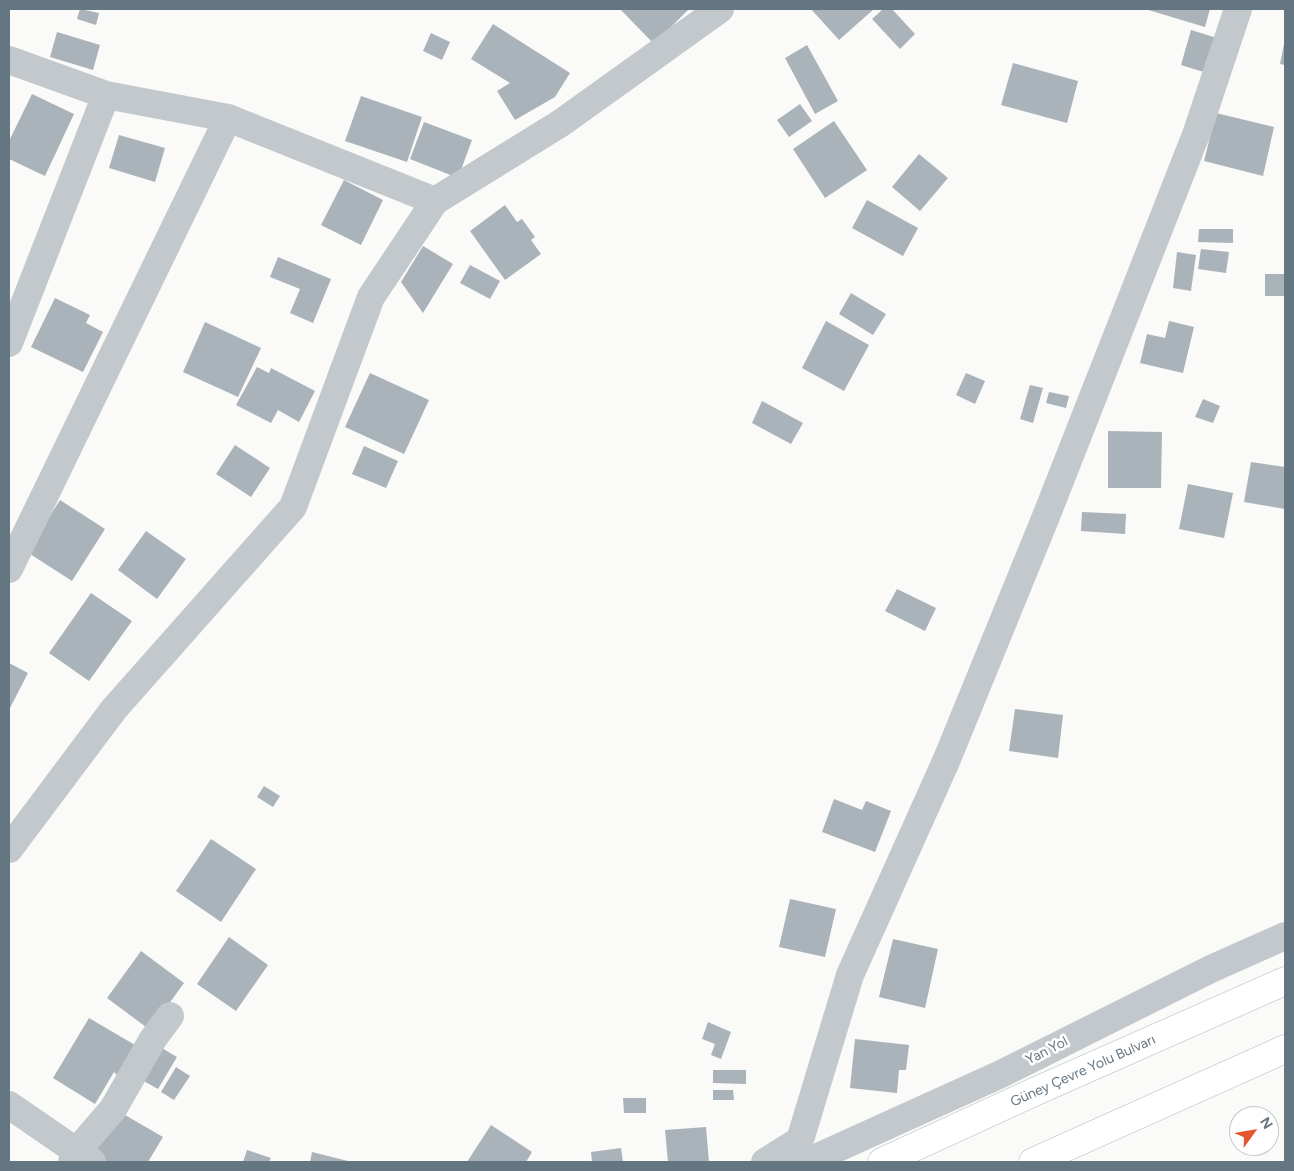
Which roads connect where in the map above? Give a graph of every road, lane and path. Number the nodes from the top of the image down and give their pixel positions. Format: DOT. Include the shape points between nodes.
graph roads {
  1 [pos="720,9"];
  2 [pos="1238,9"];
  3 [pos="9,60"];
  4 [pos="106,95"];
  5 [pos="228,118"];
  6 [pos="435,201"];
  7 [pos="9,343"];
  8 [pos="9,569"];
  9 [pos="9,849"];
  10 [pos="1285,936"];
  11 [pos="1285,981"];
  12 [pos="170,1016"];
  13 [pos="1285,1049"];
  14 [pos="9,1105"];
  15 [pos="80,1159"];
  16 [pos="765,1162"];
  17 [pos="807,1162"];
  18 [pos="882,1162"];
  19 [pos="1033,1162"];
  1 -- 6 [label="street" via="561,123"];
  2 -- 16 [label="street" via="1197,132 1047,514 947,759 850,975 800,1140"];
  3 -- 4 [label="street"];
  4 -- 5 [label="street"];
  4 -- 7 [label="street"];
  5 -- 6 [label="street"];
  5 -- 8 [label="street"];
  6 -- 9 [label="street" via="371,297 292,507 114,709"];
  10 -- 17 [label="street, Yan Yol" via="1213,968 1001,1074"];
  11 -- 18 [label="highway, Güney Çevre Yolu Bulvarı"];
  12 -- 15 [label="street"];
  13 -- 19 [label="highway"];
  14 -- 15 [label="street"];
}
